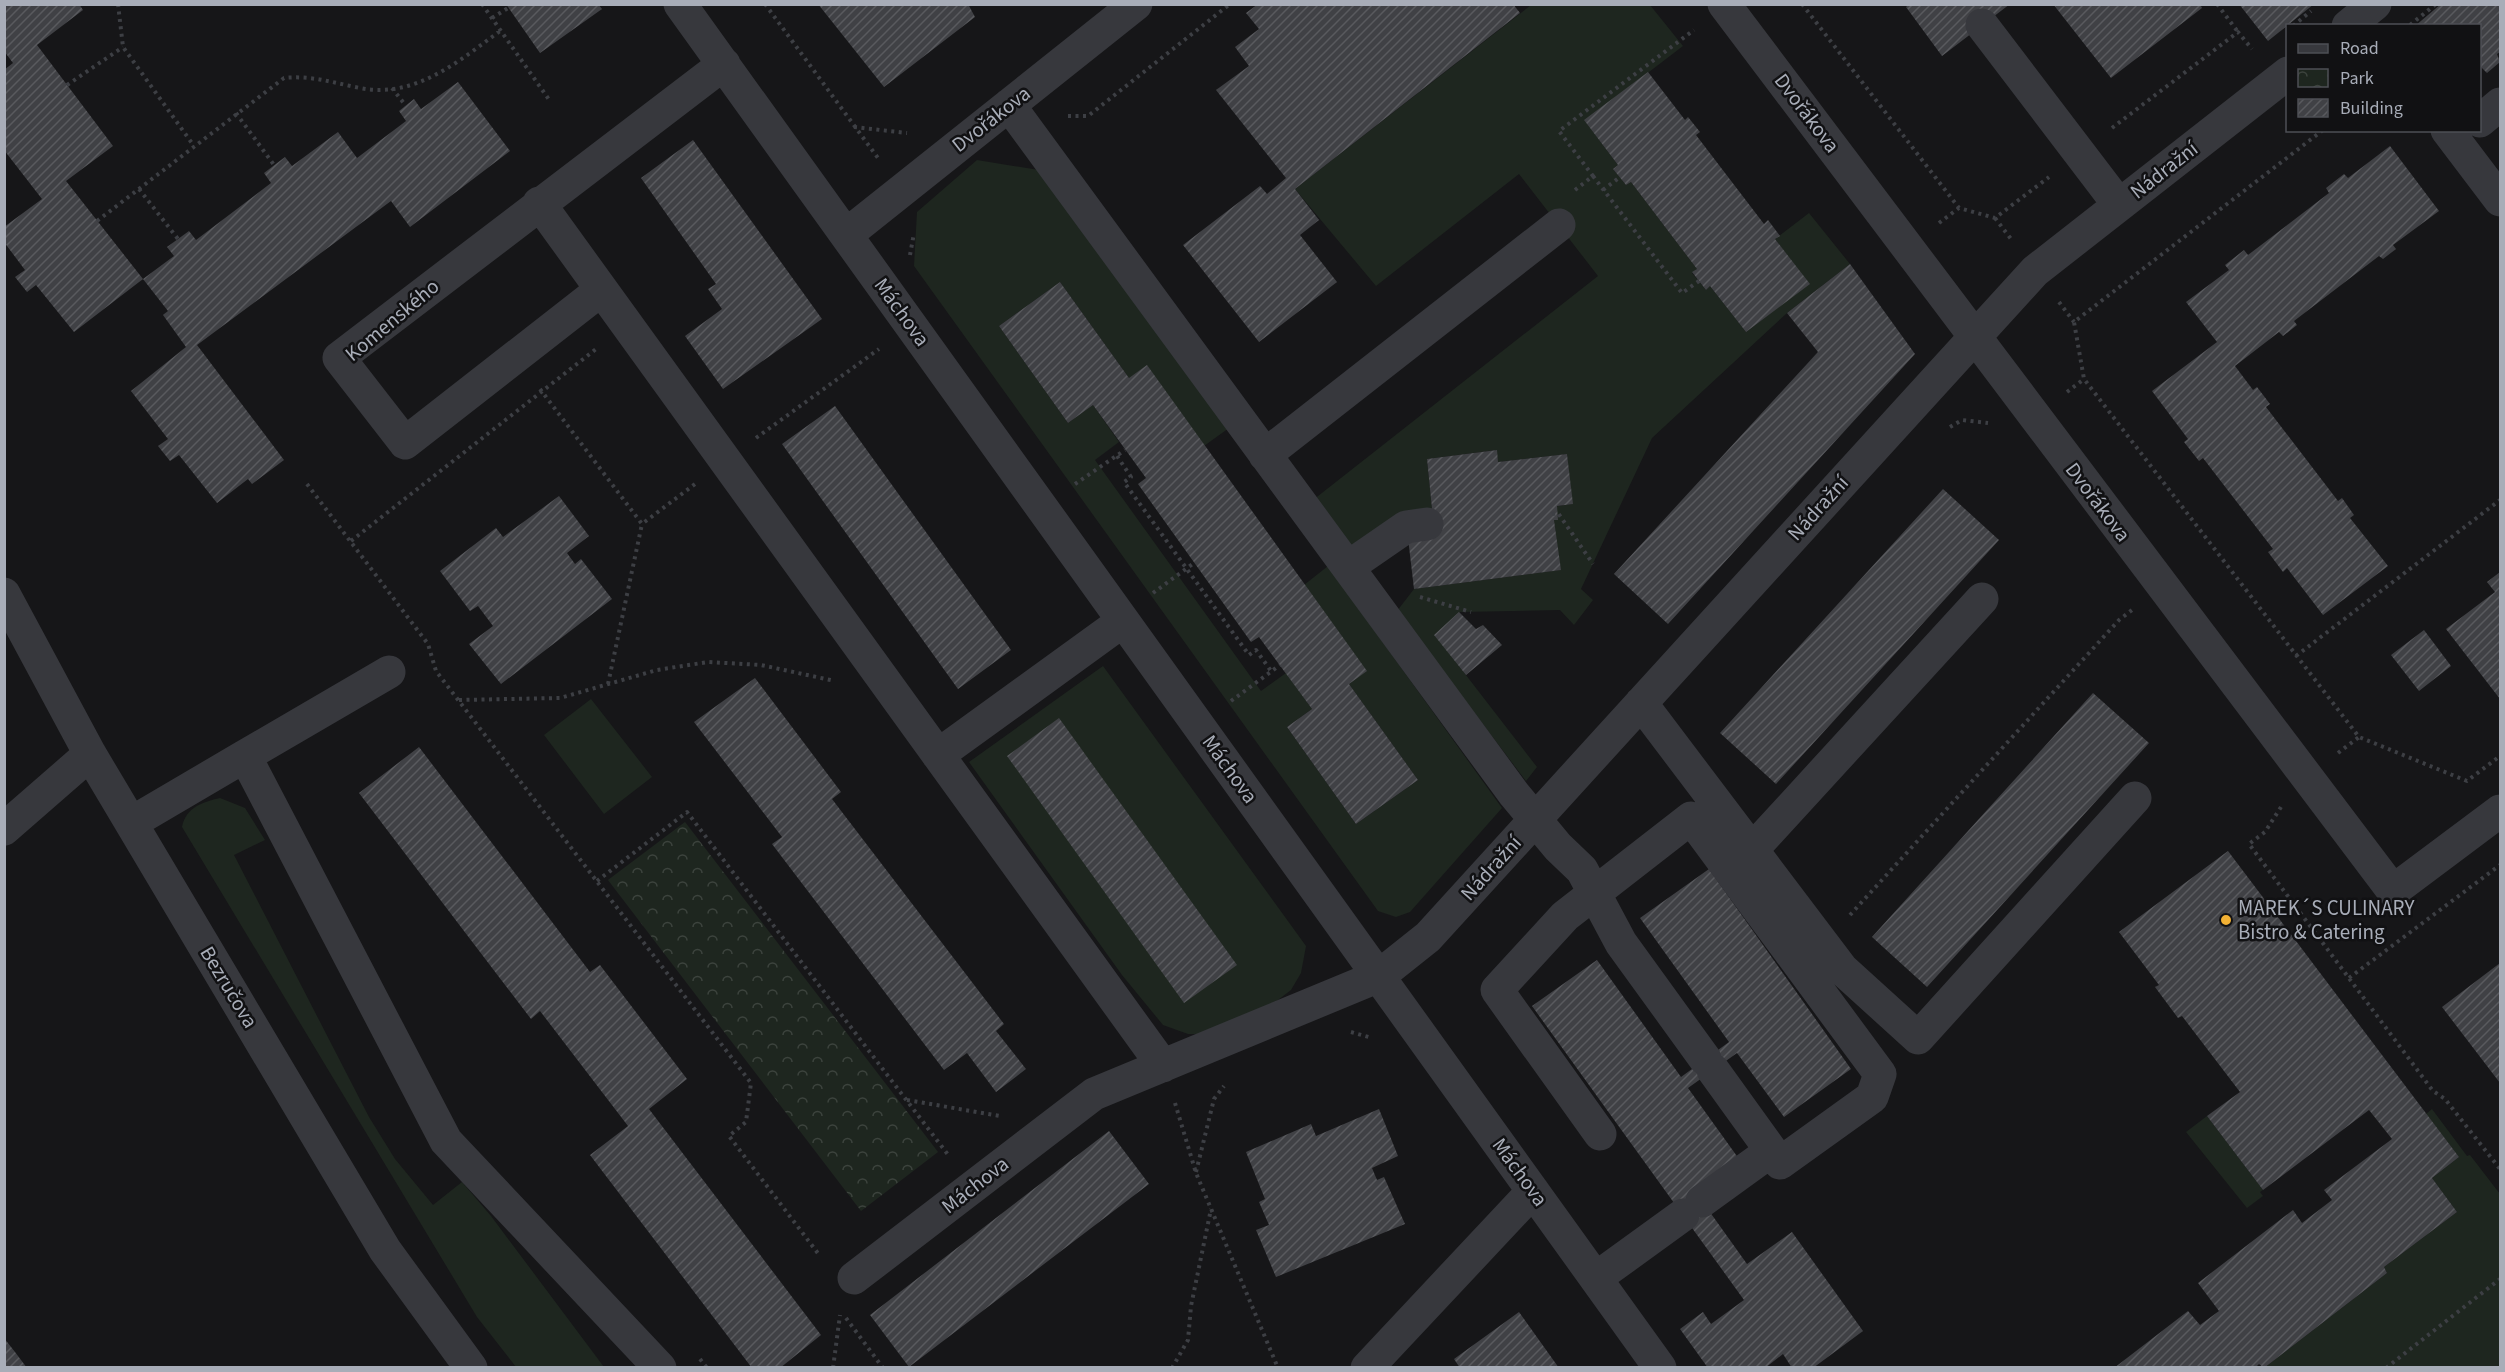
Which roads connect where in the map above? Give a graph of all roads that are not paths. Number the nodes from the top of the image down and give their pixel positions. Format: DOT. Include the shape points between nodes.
graph roads {
  1 [pos="680,4"];
  2 [pos="1136,4"];
  3 [pos="1712,15"];
  4 [pos="1982,25"];
  5 [pos="724,64"];
  6 [pos="2286,75"];
  7 [pos="2500,104"];
  8 [pos="1009,105"];
  9 [pos="2481,117"];
  10 [pos="2463,132"];
  11 [pos="2500,200"];
  12 [pos="538,203"];
  13 [pos="2119,205"];
  14 [pos="1559,225"];
  15 [pos="846,235"];
  16 [pos="601,290"];
  17 [pos="1975,336"];
  18 [pos="1265,455"];
  19 [pos="1427,524"];
  20 [pos="1348,567"];
  21 [pos="4,594"];
  22 [pos="1982,599"];
  23 [pos="1134,610"];
  24 [pos="389,672"];
  25 [pos="1641,703"];
  26 [pos="90,754"];
  27 [pos="938,755"];
  28 [pos="245,756"];
  29 [pos="2135,798"];
  30 [pos="2500,811"];
  31 [pos="1535,819"];
  32 [pos="131,823"];
  33 [pos="4,829"];
  34 [pos="1751,850"];
  35 [pos="1595,893"];
  36 [pos="1379,976"];
  37 [pos="1163,1065"];
  38 [pos="1600,1134"];
  39 [pos="1771,1151"];
  40 [pos="1533,1191"];
  41 [pos="854,1278"];
  42 [pos="1596,1278"];
  43 [pos="471,1368"];
  44 [pos="660,1368"];
  45 [pos="1367,1368"];
  46 [pos="1660,1368"];
  1 -- 5 [label="street, Máchova"];
  2 -- 8 [label="street, Dvořákova"];
  3 -- 17 [label="street, Dvořákova"];
  4 -- 13 [label="street"];
  5 -- 12 [label="street, Komenského"];
  5 -- 15 [label="street, Máchova"];
  6 -- 13 [label="street, Nádražní"];
  7 -- 9 [label="street"];
  8 -- 15 [label="street, Dvořákova"];
  8 -- 18 [label="street"];
  10 -- 11 [label="street"];
  12 -- 16 [label="street"];
  12 -- 16 [label="street, Komenského" via="339,358 405,443"];
  13 -- 17 [label="street, Nádražní" via="2035,271"];
  14 -- 18 [label="street"];
  15 -- 23 [label="street, Máchova"];
  16 -- 27 [label="street"];
  17 -- 25 [label="street, Nádražní"];
  17 -- 30 [label="street, Dvořákova" via="2393,891"];
  18 -- 20 [label="street"];
  19 -- 20 [label="street" via="1406,527"];
  20 -- 31 [label="street"];
  21 -- 26 [label="street, Bezručova"];
  22 -- 34 [label="street"];
  23 -- 27 [label="street"];
  23 -- 36 [label="street, Máchova"];
  24 -- 28 [label="street"];
  25 -- 31 [label="street, Nádražní"];
  25 -- 34 [label="street"];
  26 -- 32 [label="street, Bezručova"];
  26 -- 33 [label="street"];
  27 -- 37 [label="street"];
  28 -- 32 [label="street"];
  28 -- 44 [label="street" via="446,1141"];
  29 -- 34 [label="street" via="1918,1038 1842,969"];
  31 -- 35 [label="street" via="1582,870"];
  31 -- 36 [label="street, Nádražní" via="1428,937"];
  32 -- 43 [label="street, Bezručova" via="385,1250"];
  35 -- 38 [label="street" via="1565,916 1497,990"];
  35 -- 39 [label="street" via="1621,943"];
  35 -- 39 [label="street" via="1691,818 1880,1074 1872,1097 1780,1163"];
  36 -- 37 [label="street, Máchova"];
  36 -- 40 [label="street, Máchova"];
  37 -- 41 [label="street, Máchova" via="1094,1094"];
  39 -- 42 [label="street"];
  40 -- 42 [label="street, Máchova"];
  40 -- 45 [label="street"];
  42 -- 46 [label="street, Máchova"];
}
